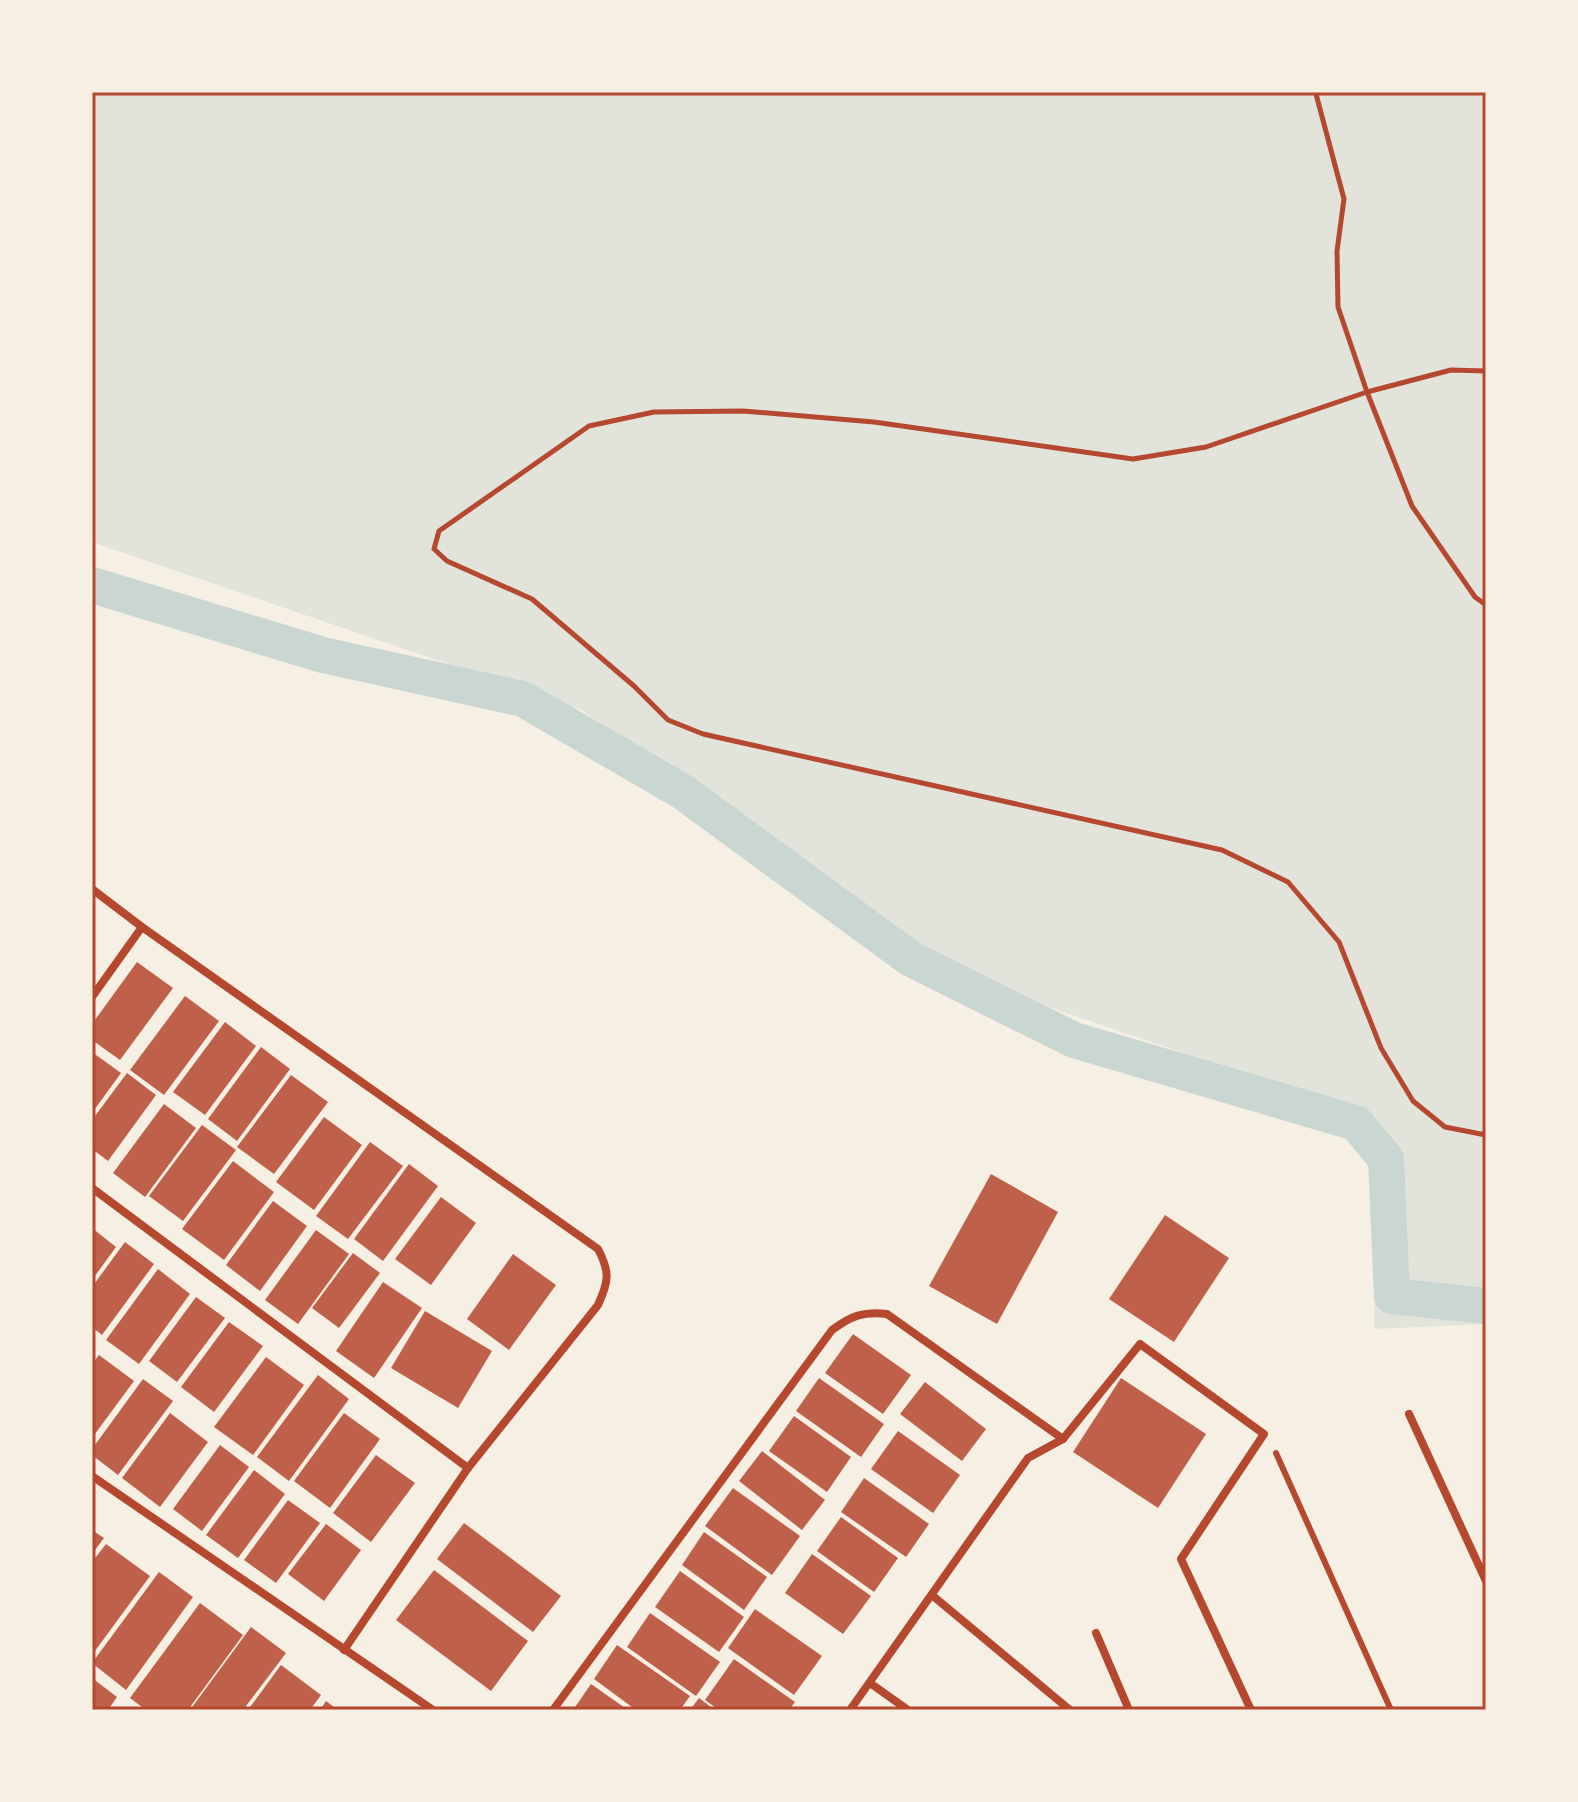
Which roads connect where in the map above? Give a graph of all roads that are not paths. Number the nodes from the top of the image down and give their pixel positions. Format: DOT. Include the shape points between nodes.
graph roads {
  1 [pos="92,889"];
  2 [pos="142,927"];
  3 [pos="92,997"];
  4 [pos="92,1188"];
  5 [pos="1409,1414"];
  6 [pos="1063,1439"];
  7 [pos="1276,1453"];
  8 [pos="468,1468"];
  9 [pos="92,1476"];
  10 [pos="1486,1581"];
  11 [pos="933,1596"];
  12 [pos="1096,1633"];
  13 [pos="344,1650"];
  14 [pos="870,1683"];
  15 [pos="433,1710"];
  16 [pos="553,1710"];
  17 [pos="850,1710"];
  18 [pos="908,1710"];
  19 [pos="1070,1710"];
  20 [pos="1129,1710"];
  21 [pos="1251,1710"];
  22 [pos="1391,1710"];
  1 -- 2 [label="street"];
  2 -- 3 [label="street"];
  2 -- 8 [label="street" via="598,1249 608,1267 598,1305"];
  4 -- 8 [label="street"];
  5 -- 10 [label="street"];
  6 -- 11 [label="street" via="1028,1458"];
  6 -- 16 [label="street" via="887,1314 868,1311 850,1316 832,1330"];
  6 -- 21 [label="street" via="1140,1344 1264,1434 1181,1559"];
  7 -- 22 [label="lane"];
  8 -- 13 [label="street"];
  9 -- 13 [label="street"];
  11 -- 14 [label="street"];
  11 -- 19 [label="street"];
  12 -- 20 [label="street"];
  13 -- 15 [label="street"];
  14 -- 17 [label="street"];
  14 -- 18 [label="street"];
}
